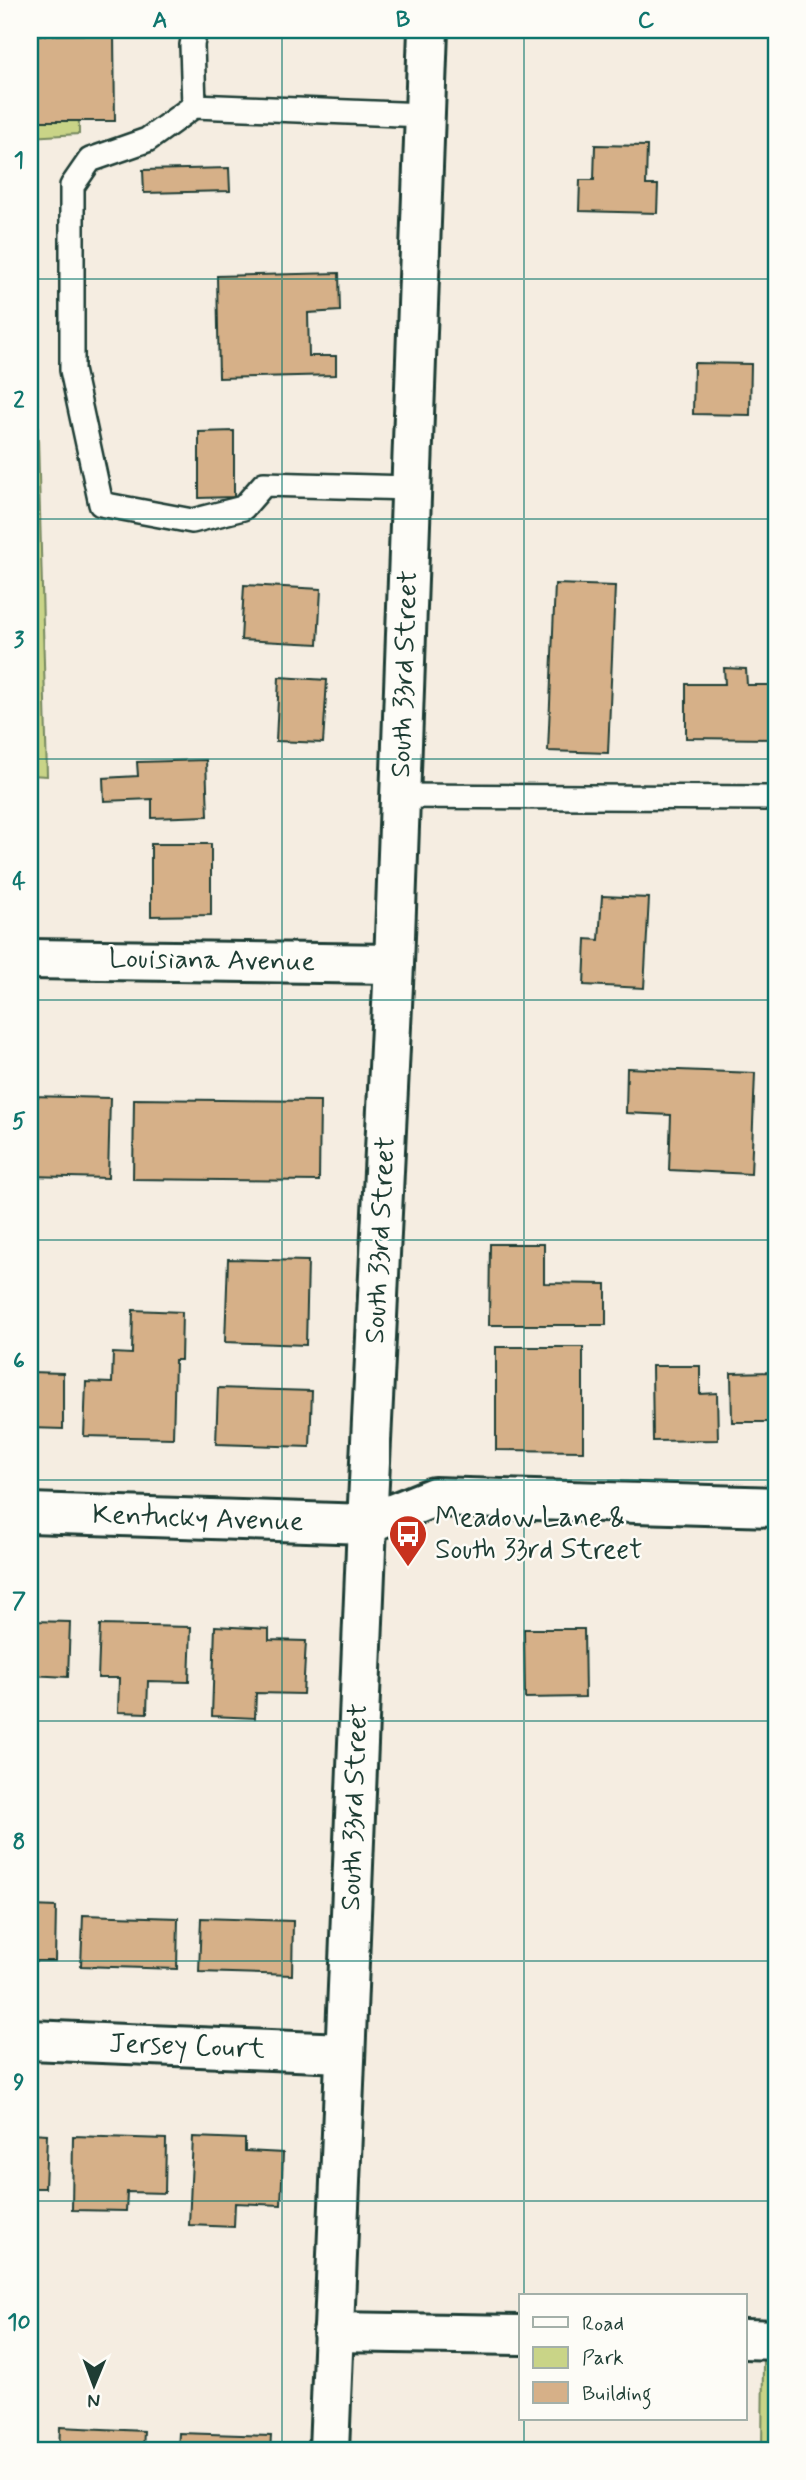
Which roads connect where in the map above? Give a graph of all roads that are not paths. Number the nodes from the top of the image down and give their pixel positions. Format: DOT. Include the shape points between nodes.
graph roads {
  1 [pos="195,30"];
  2 [pos="428,30"];
  3 [pos="194,106"];
  4 [pos="425,115"];
  5 [pos="411,488"];
  6 [pos="400,796"];
  7 [pos="776,798"];
  8 [pos="30,959"];
  9 [pos="394,964"];
  10 [pos="776,1507"];
  11 [pos="30,1513"];
  12 [pos="367,1524"];
  13 [pos="30,2040"];
  14 [pos="344,2053"];
  15 [pos="333,2332"];
  16 [pos="519,2335"];
  17 [pos="746,2339"];
  18 [pos="776,2340"];
  19 [pos="329,2450"];
  1 -- 3 [label="lane"];
  2 -- 4 [label="street, South 33rd Street"];
  3 -- 4 [label="lane"];
  3 -- 5 [label="lane" via="147,140 90,160 72,186 72,370 101,504 192,521 243,508 264,484"];
  4 -- 5 [label="street, South 33rd Street"];
  5 -- 6 [label="street, South 33rd Street"];
  6 -- 7 [label="lane"];
  6 -- 9 [label="street, South 33rd Street"];
  8 -- 9 [label="street, Louisiana Avenue"];
  9 -- 12 [label="street, South 33rd Street"];
  10 -- 12 [label="street" via="434,1497"];
  11 -- 12 [label="street, Kentucky Avenue"];
  12 -- 14 [label="street, South 33rd Street"];
  13 -- 14 [label="street, Jersey Court"];
  14 -- 15 [label="street, South 33rd Street"];
  15 -- 16 [label="street"];
  15 -- 19 [label="street, South 33rd Street"];
  17 -- 18 [label="street"];
}
